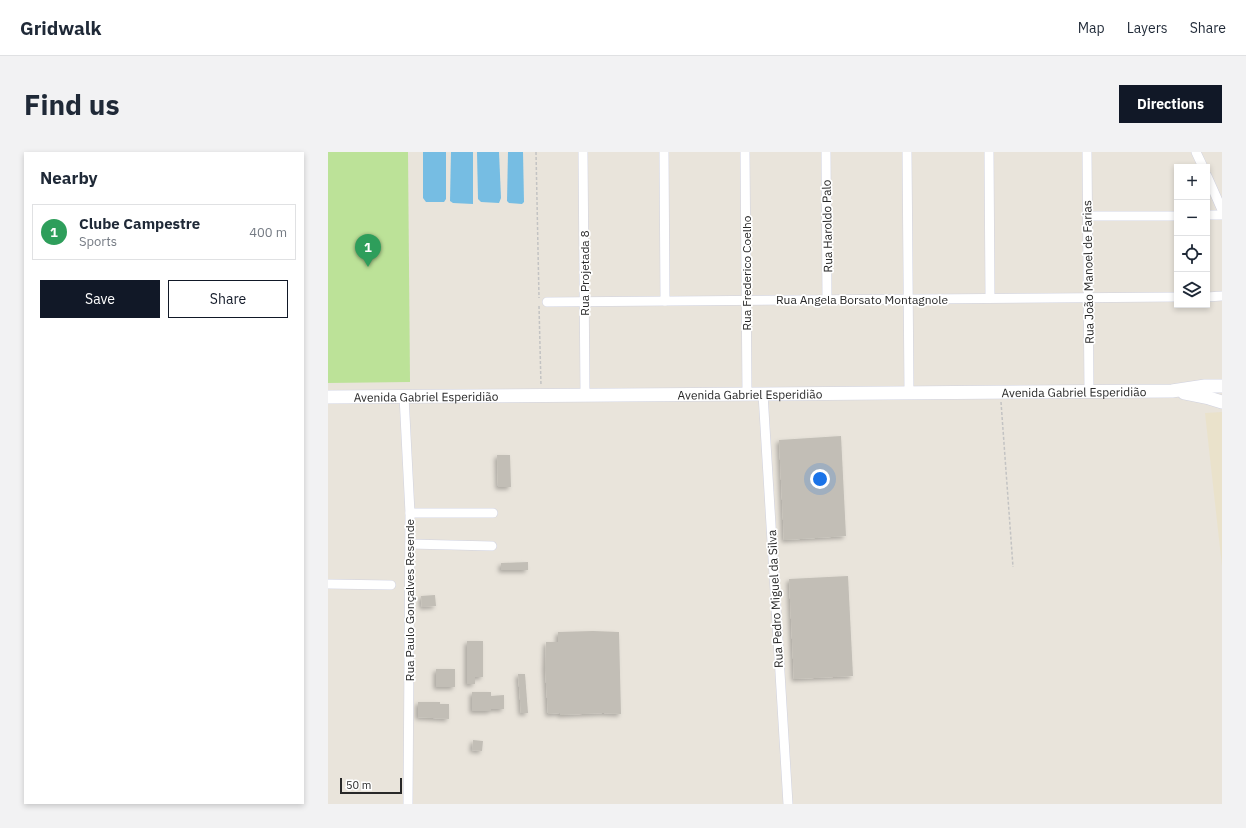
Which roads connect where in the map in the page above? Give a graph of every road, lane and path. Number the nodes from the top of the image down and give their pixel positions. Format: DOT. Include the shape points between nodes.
graph roads {
  1 [pos="536,152"];
  2 [pos="583,152"];
  3 [pos="664,152"];
  4 [pos="745,152"];
  5 [pos="826,152"];
  6 [pos="907,152"];
  7 [pos="989,152"];
  8 [pos="1086,152"];
  9 [pos="1196,152"];
  10 [pos="1202,164"];
  11 [pos="1210,183"];
  12 [pos="1222,210"];
  13 [pos="1210,215"];
  14 [pos="1222,215"];
  15 [pos="1087,216"];
  16 [pos="1174,216"];
  17 [pos="1210,296"];
  18 [pos="1222,296"];
  19 [pos="1174,297"];
  20 [pos="990,298"];
  21 [pos="1088,298"];
  22 [pos="827,299"];
  23 [pos="908,299"];
  24 [pos="665,300"];
  25 [pos="746,300"];
  26 [pos="547,302"];
  27 [pos="584,302"];
  28 [pos="1222,386"];
  29 [pos="1172,391"];
  30 [pos="1000,392"];
  31 [pos="1089,392"];
  32 [pos="909,393"];
  33 [pos="747,394"];
  34 [pos="763,394"];
  35 [pos="541,395"];
  36 [pos="585,395"];
  37 [pos="328,396"];
  38 [pos="404,396"];
  39 [pos="1222,402"];
  40 [pos="410,512"];
  41 [pos="493,513"];
  42 [pos="410,544"];
  43 [pos="492,546"];
  44 [pos="1014,567"];
  45 [pos="328,584"];
  46 [pos="391,585"];
  47 [pos="408,804"];
  48 [pos="788,804"];
  1 -- 35 [label="path"];
  2 -- 27 [label="street, Rua Projetada 8"];
  3 -- 24 [label="street"];
  4 -- 25 [label="street, Rua Frederico Coelho"];
  5 -- 22 [label="street, Rua Haroldo Palo"];
  6 -- 23 [label="street"];
  7 -- 20 [label="street"];
  8 -- 15 [label="street, Rua João Manoel de Farias"];
  9 -- 10 [label="street"];
  11 -- 12 [label="street"];
  13 -- 14 [label="street"];
  15 -- 16 [label="street"];
  15 -- 21 [label="street, Rua João Manoel de Farias"];
  17 -- 18 [label="street"];
  19 -- 21 [label="street, Rua Angela Borsato Montagnole"];
  20 -- 21 [label="street, Rua Angela Borsato Montagnole"];
  20 -- 23 [label="street, Rua Angela Borsato Montagnole"];
  21 -- 31 [label="street, Rua João Manoel de Farias"];
  22 -- 23 [label="street, Rua Angela Borsato Montagnole"];
  22 -- 25 [label="street, Rua Angela Borsato Montagnole"];
  23 -- 32 [label="street"];
  24 -- 25 [label="street, Rua Angela Borsato Montagnole"];
  24 -- 27 [label="street, Rua Angela Borsato Montagnole"];
  25 -- 33 [label="street, Rua Frederico Coelho"];
  26 -- 27 [label="street, Rua Angela Borsato Montagnole"];
  27 -- 36 [label="street, Rua Projetada 8"];
  28 -- 29 [label="main road, Avenida Gabriel Esperidião"];
  29 -- 31 [label="main road, Avenida Gabriel Esperidião"];
  29 -- 39 [label="main road, Avenida Gabriel Esperidião"];
  30 -- 31 [label="main road, Avenida Gabriel Esperidião"];
  30 -- 32 [label="main road, Avenida Gabriel Esperidião"];
  30 -- 44 [label="path"];
  32 -- 34 [label="main road, Avenida Gabriel Esperidião"];
  33 -- 34 [label="main road, Avenida Gabriel Esperidião"];
  33 -- 36 [label="main road, Avenida Gabriel Esperidião"];
  34 -- 48 [label="street, Rua Pedro Miguel da Silva"];
  35 -- 36 [label="main road, Avenida Gabriel Esperidião"];
  35 -- 38 [label="main road, Avenida Gabriel Esperidião"];
  37 -- 38 [label="main road, Avenida Gabriel Esperidião"];
  38 -- 40 [label="street, Rua Paulo Gonçalves Resende"];
  40 -- 41 [label="street"];
  40 -- 42 [label="street, Rua Paulo Gonçalves Resende"];
  42 -- 43 [label="street"];
  42 -- 47 [label="street, Rua Paulo Gonçalves Resende"];
  45 -- 46 [label="street"];
}
